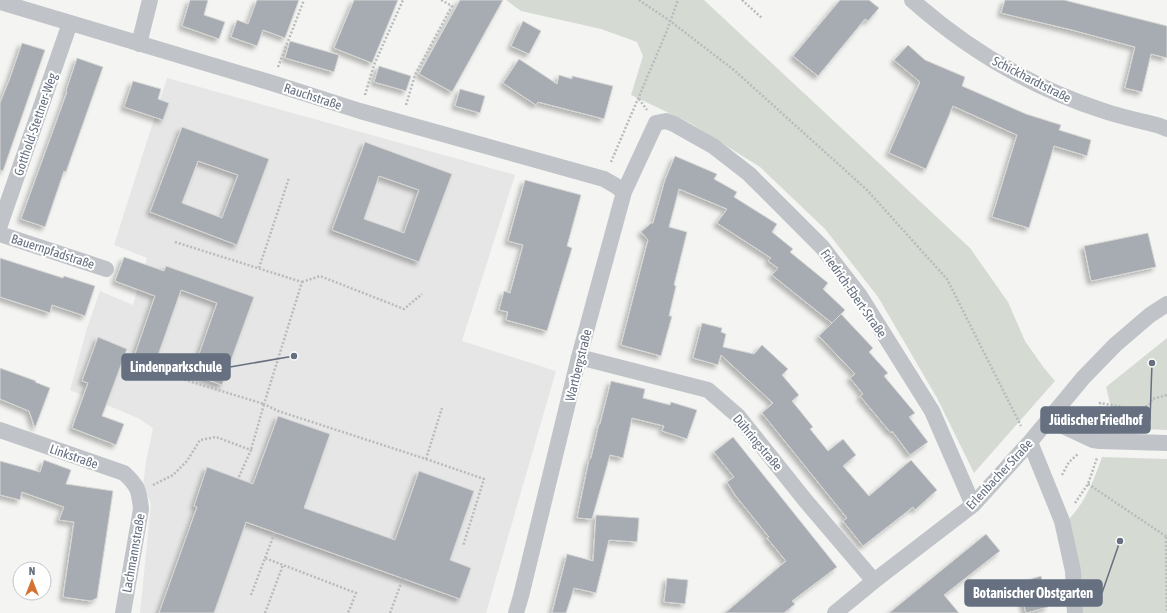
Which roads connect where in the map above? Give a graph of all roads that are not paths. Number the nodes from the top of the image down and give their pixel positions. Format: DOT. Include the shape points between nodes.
graph roads {
  1 [pos="150,0"];
  2 [pos="912,0"];
  3 [pos="0,2"];
  4 [pos="70,23"];
  5 [pos="138,44"];
  6 [pos="656,123"];
  7 [pos="1167,129"];
  8 [pos="624,192"];
  9 [pos="0,225"];
  10 [pos="0,234"];
  11 [pos="106,269"];
  12 [pos="1167,304"];
  13 [pos="579,357"];
  14 [pos="1048,420"];
  15 [pos="0,430"];
  16 [pos="1030,442"];
  17 [pos="1167,443"];
  18 [pos="139,493"];
  19 [pos="973,505"];
  20 [pos="874,581"];
  21 [pos="842,611"];
  22 [pos="123,613"];
  23 [pos="516,613"];
  24 [pos="1075,613"];
  1 -- 5 [label="street"];
  2 -- 7 [label="street, Schickhardtstraße" via="949,31 1014,72 1060,95 1104,112"];
  3 -- 4 [label="street, Rauchstraße"];
  4 -- 5 [label="street, Rauchstraße"];
  4 -- 9 [label="street, Gotthold-Stettner-Weg"];
  5 -- 8 [label="street, Rauchstraße" via="401,123 604,179"];
  6 -- 8 [label="street, Wartbergstraße"];
  6 -- 19 [label="street, Friedrich-Ebert-Straße" via="666,121 712,146 749,174 822,247 860,296 932,411"];
  8 -- 13 [label="street, Wartbergstraße"];
  10 -- 11 [label="street, Bauernpfadstraße"];
  12 -- 14 [label="street, Erlenbacher Straße" via="1150,315 1116,345 1083,378"];
  13 -- 20 [label="street, Dühringstraße" via="708,390 738,416"];
  13 -- 23 [label="street, Wartbergstraße"];
  14 -- 16 [label="street, Erlenbacher Straße"];
  14 -- 17 [label="street" via="1097,440"];
  15 -- 18 [label="street, Linkstraße" via="124,473 135,483"];
  16 -- 19 [label="street, Erlenbacher Straße"];
  16 -- 24 [label="street" via="1062,521 1073,570"];
  18 -- 22 [label="street, Lachmannstraße" via="141,508"];
  19 -- 20 [label="street, Erlenbacher Straße"];
  20 -- 21 [label="street, Erlenbacher Straße"];
}
